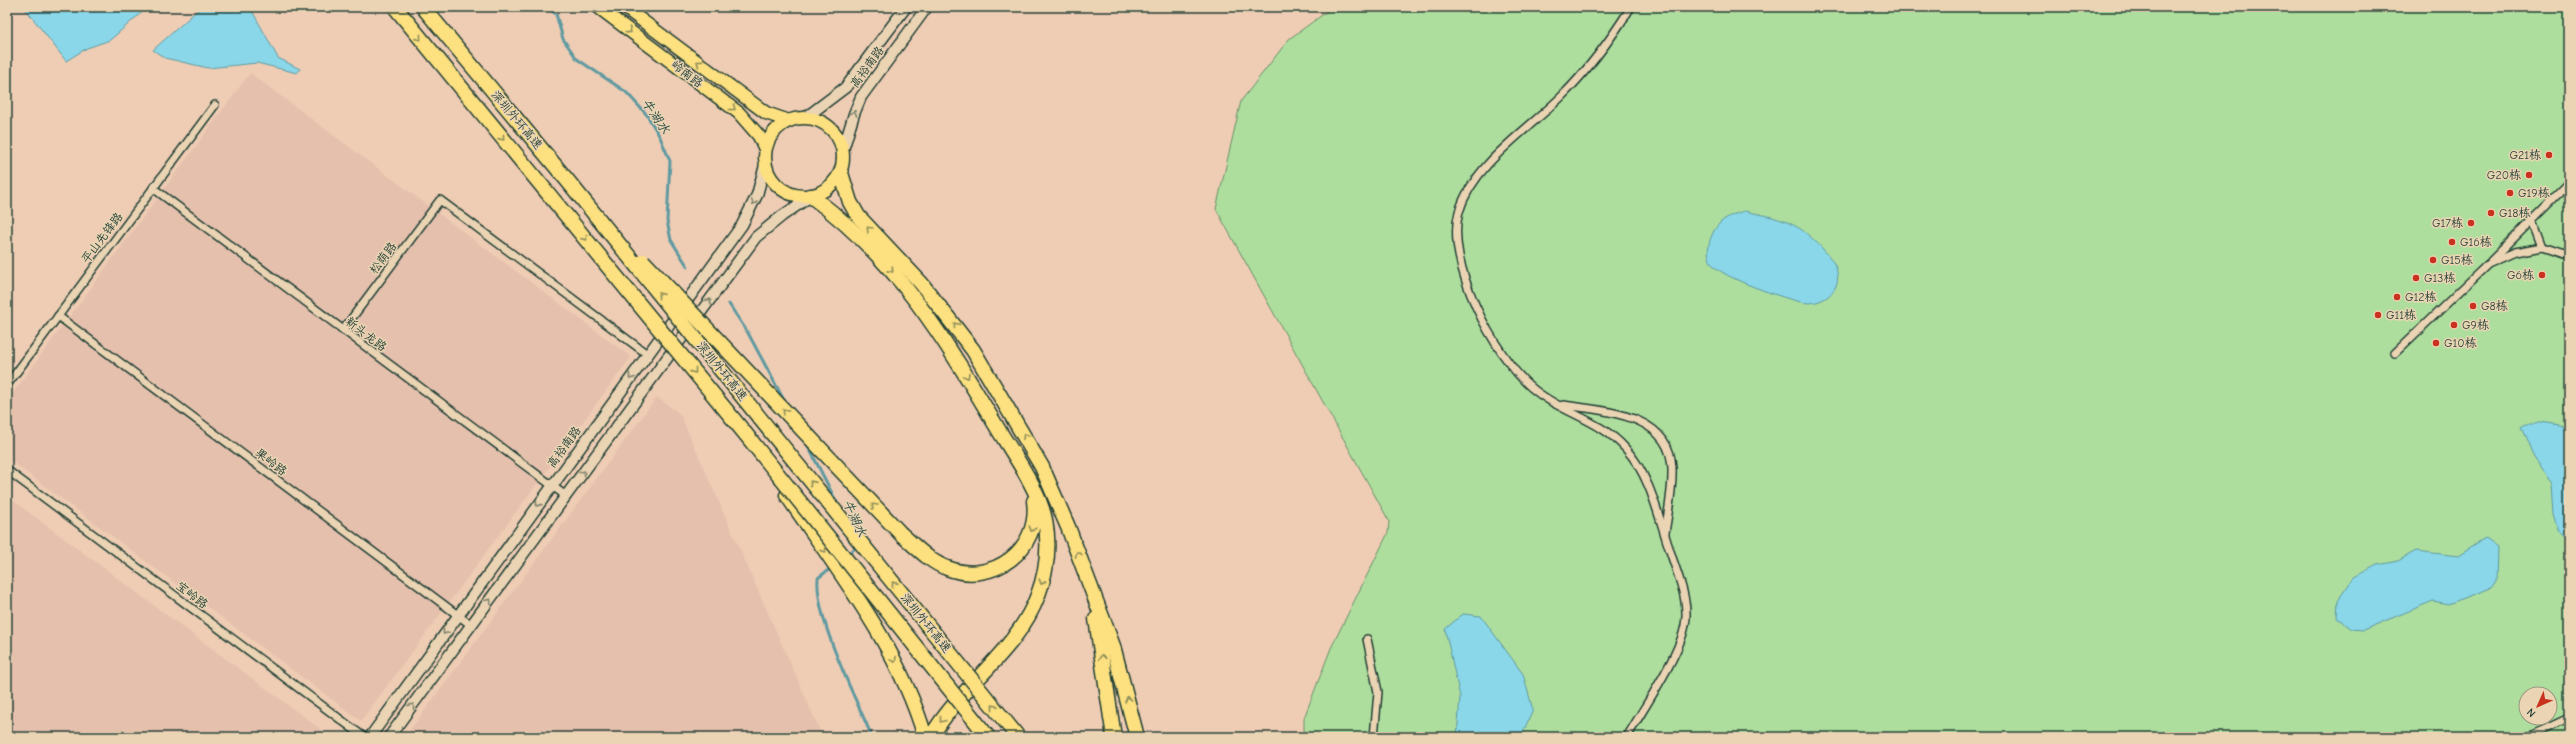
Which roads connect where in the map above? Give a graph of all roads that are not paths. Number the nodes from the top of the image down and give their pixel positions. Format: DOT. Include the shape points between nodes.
graph roads {
  1 [pos="395,7"];
  2 [pos="423,7"];
  3 [pos="598,7"];
  4 [pos="624,7"];
  5 [pos="906,7"];
  6 [pos="927,7"];
  7 [pos="1631,7"];
  8 [pos="215,105"];
  9 [pos="804,118"];
  10 [pos="789,121"];
  11 [pos="765,149"];
  12 [pos="843,150"];
  13 [pos="766,165"];
  14 [pos="841,173"];
  15 [pos="567,180"];
  16 [pos="2569,183"];
  17 [pos="153,188"];
  18 [pos="812,196"];
  19 [pos="2532,220"];
  20 [pos="2542,247"];
  21 [pos="2569,256"];
  22 [pos="2488,264"];
  23 [pos="58,316"];
  24 [pos="343,330"];
  25 [pos="2395,353"];
  26 [pos="647,354"];
  27 [pos="7,385"];
  28 [pos="1553,403"];
  29 [pos="748,436"];
  30 [pos="7,470"];
  31 [pos="552,486"];
  32 [pos="1032,490"];
  33 [pos="566,496"];
  34 [pos="1665,536"];
  35 [pos="1091,591"];
  36 [pos="458,615"];
  37 [pos="471,625"];
  38 [pos="1367,639"];
  39 [pos="2569,718"];
  40 [pos="364,737"];
  41 [pos="370,737"];
  42 [pos="389,737"];
  43 [pos="925,737"];
  44 [pos="931,737"];
  45 [pos="988,737"];
  46 [pos="1018,737"];
  47 [pos="1114,737"];
  48 [pos="1137,737"];
  49 [pos="1374,737"];
  50 [pos="1627,737"];
  51 [pos="2528,737"];
  1 -- 29 [label="highway, 深圳外环高速, one-way, bridge"];
  2 -- 15 [label="highway, 深圳外环高速, bridge"];
  3 -- 11 [label="main road, 岭南路, one-way" via="739,113 759,136"];
  10 -- 4 [label="main road, 岭南路, one-way" via="766,113"];
  5 -- 9 [label="street, 高裕南路" via="846,87"];
  12 -- 6 [label="street, 高裕南路, one-way" via="861,97"];
  7 -- 28 [label="street" via="1609,41 1573,85 1480,173 1467,193 1458,215 1456,230 1459,261 1488,331 1515,372"];
  8 -- 17 [label="street, 平山先锋路"];
  9 -- 10 [label="main road"];
  9 -- 12 [label="main road" via="826,125 837,136"];
  10 -- 11 [label="main road" via="776,129"];
  11 -- 13 [label="main road"];
  12 -- 14 [label="main road"];
  13 -- 18 [label="main road" via="771,179 782,190 796,196"];
  13 -- 26 [label="street, 高裕南路, one-way" via="757,195 742,225"];
  14 -- 18 [label="main road" via="832,186"];
  35 -- 14 [label="highway, one-way" via="1068,527 1042,468 977,356 952,320 921,283 858,216 847,195"];
  32 -- 15 [label="highway, one-way, bridge" via="1035,521 1023,548 1013,558 988,571 973,573 947,568 920,551 901,534"];
  46 -- 15 [label="highway, 深圳外环高速, one-way, bridge"];
  16 -- 19 [label="street"];
  17 -- 23 [label="street, 平山先锋路"];
  17 -- 24 [label="street, 新头龙路"];
  18 -- 32 [label="highway, one-way" via="854,231 884,262 920,306 950,347"];
  33 -- 18 [label="street, one-way" via="756,237 777,219"];
  19 -- 20 [label="street"];
  19 -- 22 [label="street"];
  20 -- 21 [label="street"];
  20 -- 22 [label="street" via="2515,252"];
  22 -- 25 [label="street"];
  23 -- 27 [label="street, 平山先锋路"];
  23 -- 36 [label="street, 果岭路"];
  24 -- 26 [label="street, 松荫路" via="440,200"];
  24 -- 31 [label="street, 新头龙路"];
  26 -- 31 [label="street, 高裕南路, one-way"];
  28 -- 34 [label="street" via="1598,425 1627,450 1647,482"];
  28 -- 34 [label="street" via="1625,415 1637,419 1657,434 1665,444 1672,468"];
  29 -- 43 [label="highway, one-way, bridge" via="873,621 896,662"];
  29 -- 45 [label="highway, 深圳外环高速, bridge"];
  30 -- 40 [label="street, 宝岭路"];
  31 -- 33 [label="street, 新头龙路"];
  31 -- 36 [label="street, 高裕南路, one-way"];
  32 -- 44 [label="highway, one-way" via="1044,519 1047,539 1048,557 1038,596 1013,639 950,710"];
  37 -- 33 [label="street, one-way"];
  34 -- 50 [label="street" via="1685,603 1685,626 1675,652"];
  47 -- 35 [label="highway, one-way"];
  48 -- 35 [label="highway, one-way" via="1113,646"];
  36 -- 37 [label="street, 果岭路"];
  36 -- 41 [label="street, 高裕南路, one-way"];
  42 -- 37 [label="street, one-way"];
  38 -- 49 [label="street" via="1378,692"];
  39 -- 51 [label="street"];
}
